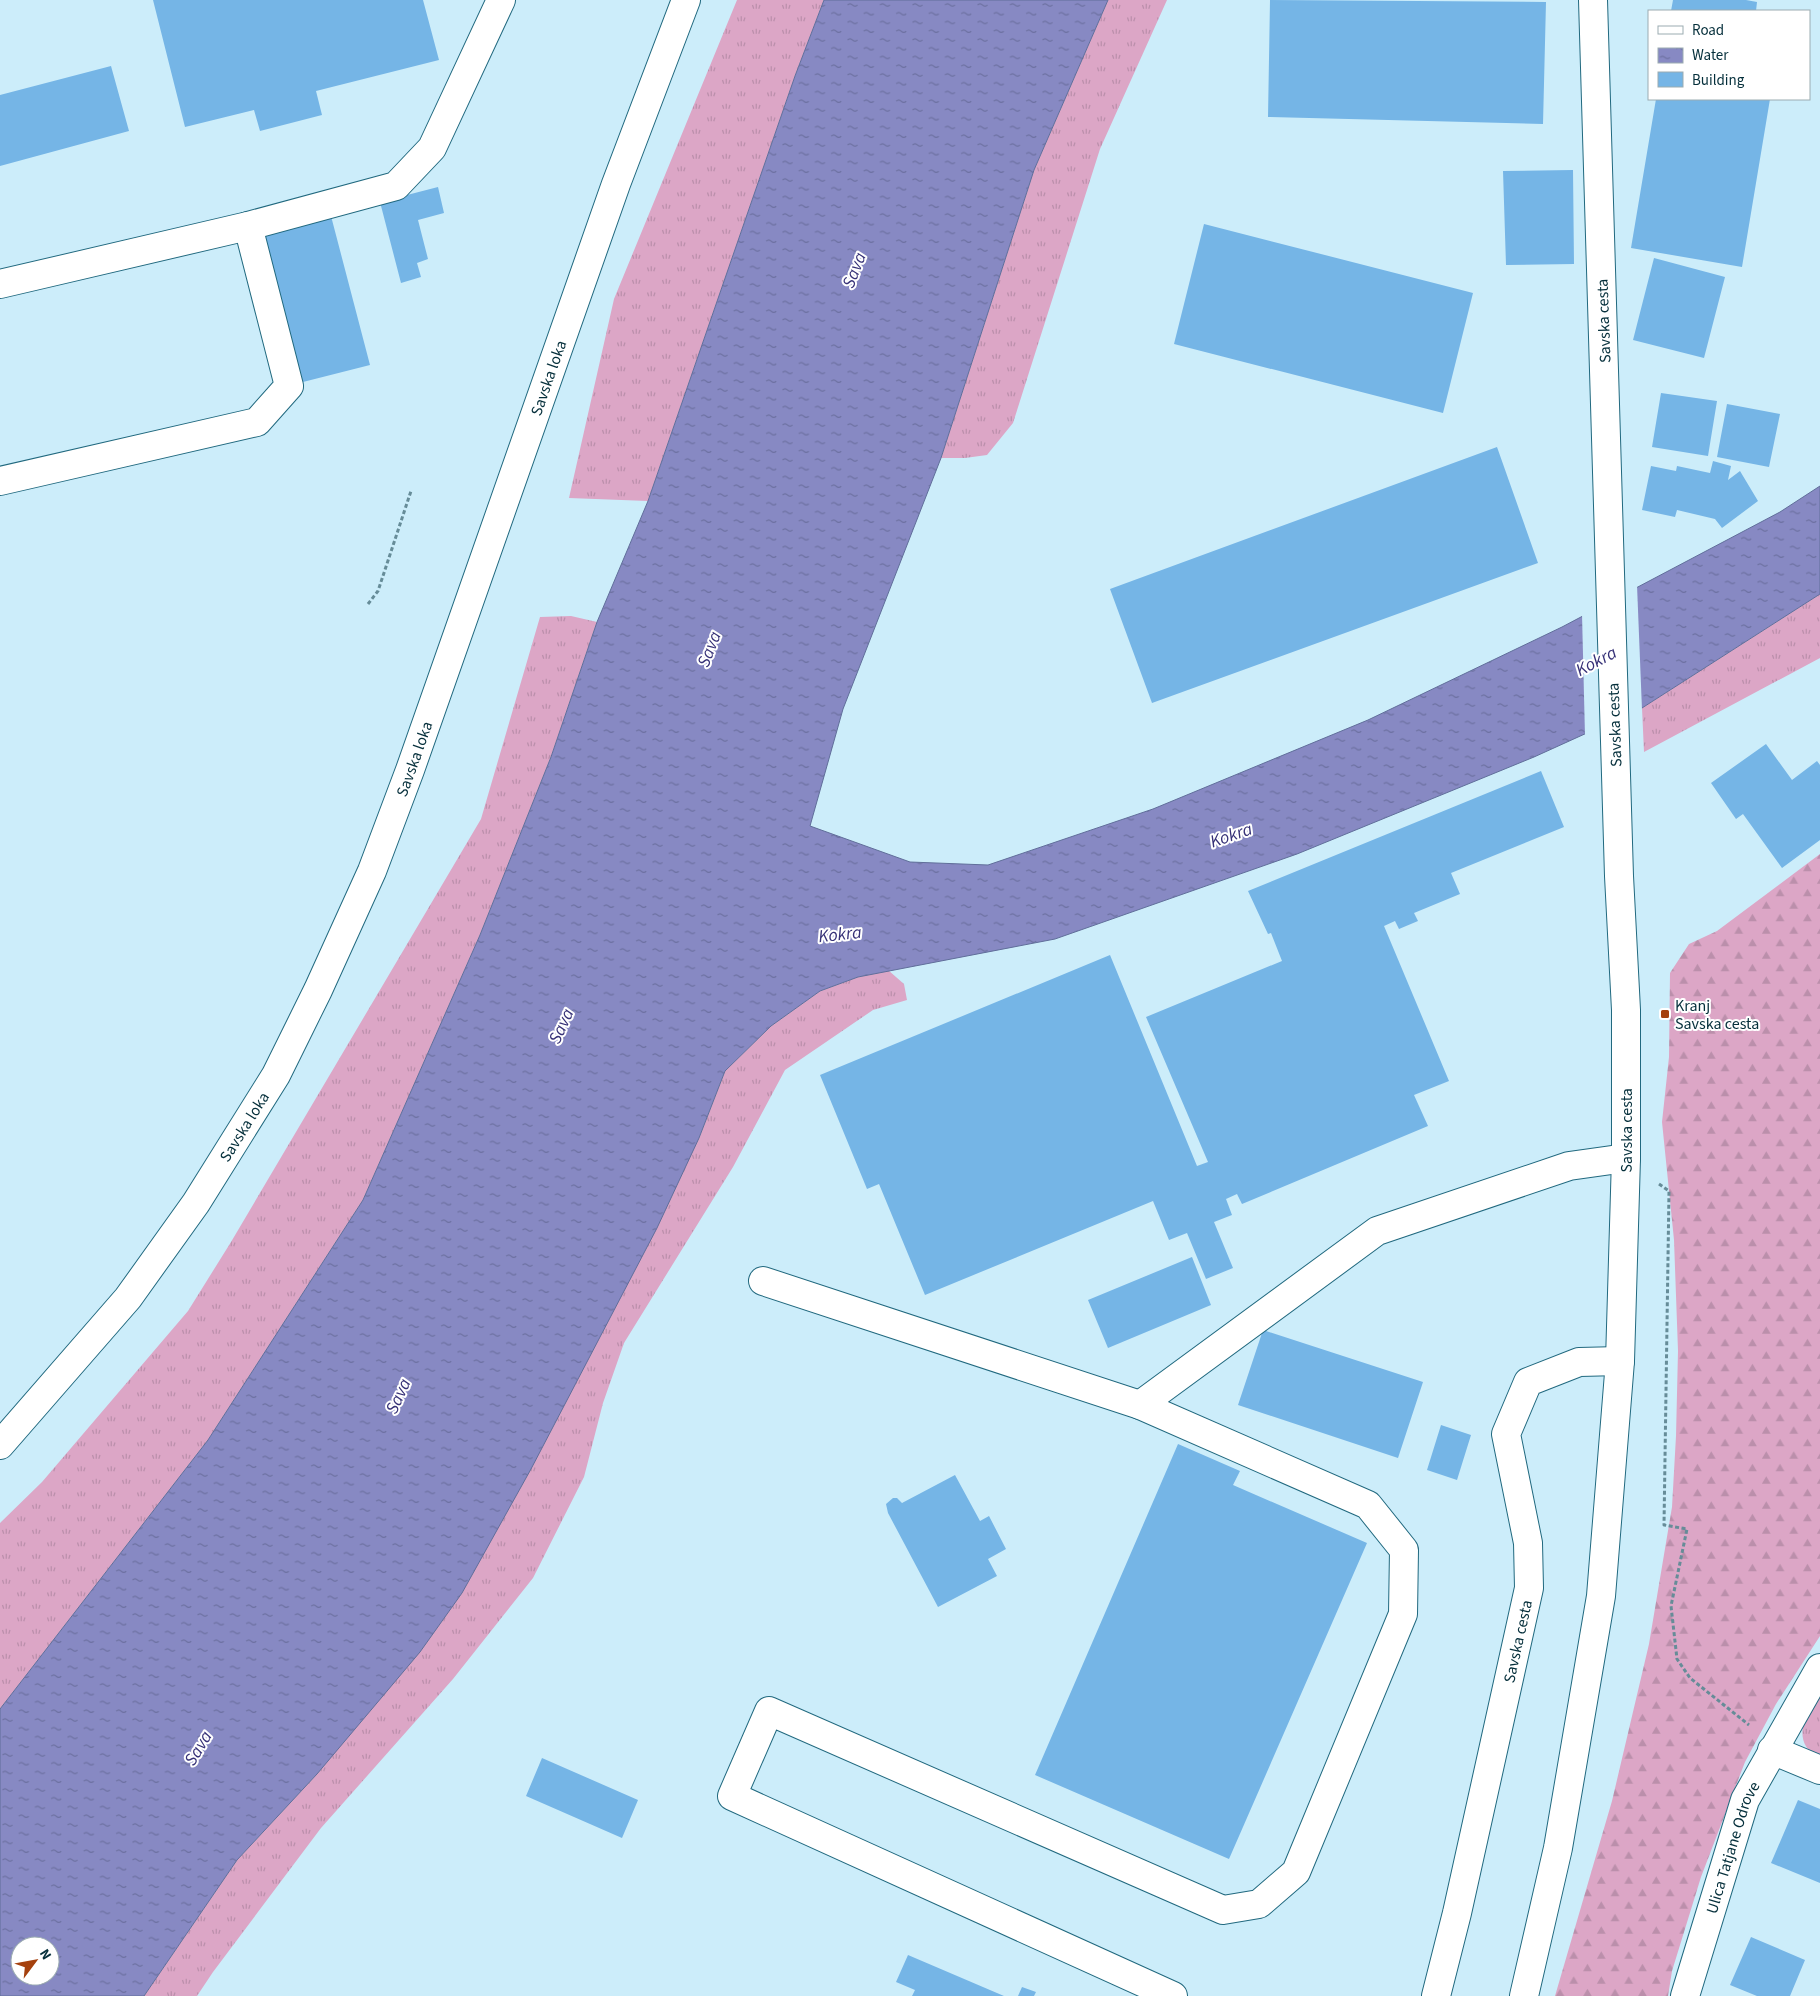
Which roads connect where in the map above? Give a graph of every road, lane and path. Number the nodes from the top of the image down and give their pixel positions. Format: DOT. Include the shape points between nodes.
graph roads {
  1 [pos="501,0"];
  2 [pos="686,0"];
  3 [pos="1599,3"];
  4 [pos="248,226"];
  5 [pos="0,284"];
  6 [pos="0,481"];
  7 [pos="411,491"];
  8 [pos="368,604"];
  9 [pos="1626,1158"];
  10 [pos="1656,1182"];
  11 [pos="762,1281"];
  12 [pos="1620,1361"];
  13 [pos="1140,1405"];
  14 [pos="0,1446"];
  15 [pos="1820,1668"];
  16 [pos="1772,1750"];
  17 [pos="1820,1770"];
  18 [pos="1173,1996"];
  19 [pos="1436,1996"];
  20 [pos="1524,1996"];
  21 [pos="1685,1996"];
  1 -- 4 [label="street" via="432,148 396,186"];
  2 -- 14 [label="street, Savska loka" via="616,184 410,770 372,871 318,990 276,1075 196,1203 128,1298"];
  3 -- 9 [label="street, Savska cesta" via="1609,576 1626,1010"];
  4 -- 5 [label="street"];
  4 -- 6 [label="street" via="289,386 257,422"];
  7 -- 8 [label="path" via="378,591"];
  9 -- 12 [label="street, Savska cesta"];
  9 -- 13 [label="street" via="1569,1166 1377,1232"];
  10 -- 16 [label="path" via="1669,1191 1664,1524 1688,1529 1671,1606 1677,1659 1690,1678 1760,1734"];
  11 -- 13 [label="street"];
  12 -- 19 [label="street, Savska cesta" via="1579,1362 1528,1382 1506,1434 1528,1543 1529,1588"];
  12 -- 20 [label="street, Savska cesta" via="1601,1596 1558,1848"];
  13 -- 18 [label="street" via="1368,1505 1404,1550 1403,1614 1296,1872 1259,1904 1223,1910 769,1711 732,1796"];
  15 -- 16 [label="street, Ulica Tatjane Odrove"];
  16 -- 17 [label="street"];
  16 -- 21 [label="street, Ulica Tatjane Odrove" via="1745,1800"];
}
